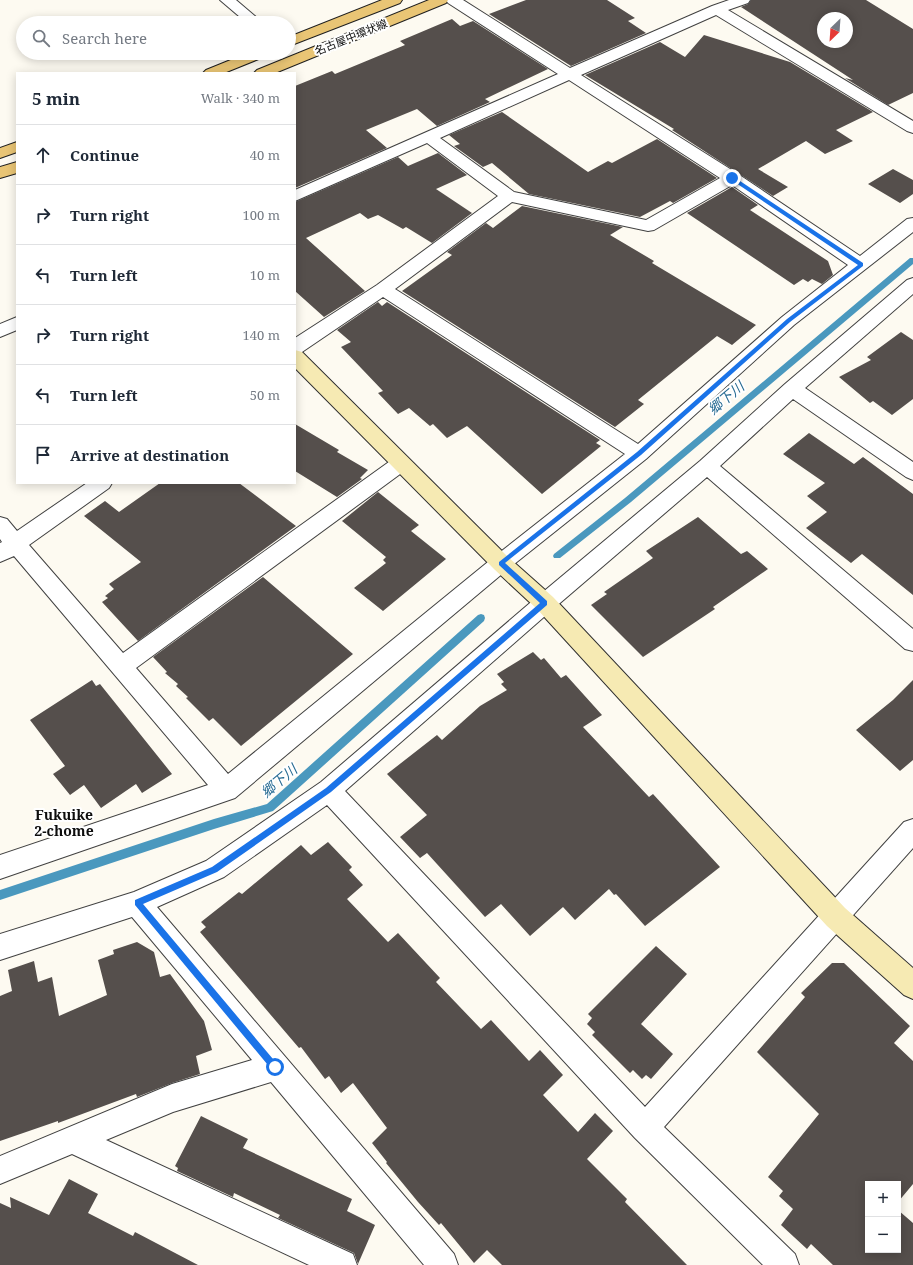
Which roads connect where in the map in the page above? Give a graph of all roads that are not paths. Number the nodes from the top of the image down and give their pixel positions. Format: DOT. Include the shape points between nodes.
graph roads {
  1 [pos="227,0"];
  2 [pos="395,0"];
  3 [pos="441,0"];
  4 [pos="453,0"];
  5 [pos="743,0"];
  6 [pos="717,9"];
  7 [pos="247,16"];
  8 [pos="296,39"];
  9 [pos="296,59"];
  10 [pos="244,60"];
  11 [pos="294,60"];
  12 [pos="214,72"];
  13 [pos="264,72"];
  14 [pos="570,75"];
  15 [pos="913,128"];
  16 [pos="429,137"];
  17 [pos="16,147"];
  18 [pos="1,152"];
  19 [pos="16,167"];
  20 [pos="0,174"];
  21 [pos="732,178"];
  22 [pos="296,196"];
  23 [pos="509,196"];
  24 [pos="913,223"];
  25 [pos="862,265"];
  26 [pos="383,290"];
  27 [pos="910,292"];
  28 [pos="16,323"];
  29 [pos="0,331"];
  30 [pos="296,347"];
  31 [pos="296,358"];
  32 [pos="792,389"];
  33 [pos="639,454"];
  34 [pos="400,464"];
  35 [pos="707,466"];
  36 [pos="913,472"];
  37 [pos="101,484"];
  38 [pos="0,526"];
  39 [pos="8,549"];
  40 [pos="501,563"];
  41 [pos="545,603"];
  42 [pos="913,642"];
  43 [pos="121,667"];
  44 [pos="227,790"];
  45 [pos="329,790"];
  46 [pos="913,830"];
  47 [pos="0,867"];
  48 [pos="137,903"];
  49 [pos="836,917"];
  50 [pos="0,946"];
  51 [pos="913,986"];
  52 [pos="275,1067"];
  53 [pos="645,1128"];
  54 [pos="72,1140"];
  55 [pos="0,1170"];
  56 [pos="779,1263"];
  57 [pos="342,1265"];
  58 [pos="443,1265"];
  1 -- 7 [label="street"];
  2 -- 8 [label="main road, 名古屋中環状線"];
  3 -- 9 [label="main road, 名古屋中環状線"];
  4 -- 14 [label="street"];
  5 -- 6 [label="street"];
  6 -- 14 [label="street"];
  6 -- 15 [label="street"];
  10 -- 12 [label="main road"];
  11 -- 13 [label="main road, 名古屋中環状線"];
  14 -- 16 [label="street"];
  14 -- 21 [label="street"];
  16 -- 22 [label="street"];
  16 -- 23 [label="street"];
  17 -- 18 [label="main road"];
  19 -- 20 [label="main road"];
  21 -- 23 [label="street" via="648,226"];
  21 -- 25 [label="street"];
  23 -- 26 [label="street"];
  24 -- 25 [label="street"];
  25 -- 33 [label="street" via="788,321"];
  26 -- 30 [label="street"];
  26 -- 33 [label="street"];
  27 -- 32 [label="street"];
  28 -- 29 [label="street"];
  31 -- 34 [label="street"];
  32 -- 35 [label="street"];
  32 -- 36 [label="street"];
  33 -- 40 [label="street"];
  34 -- 40 [label="street"];
  34 -- 43 [label="street"];
  35 -- 41 [label="street"];
  35 -- 42 [label="street"];
  37 -- 39 [label="street"];
  38 -- 39 [label="street"];
  39 -- 43 [label="street"];
  40 -- 41 [label="street"];
  40 -- 44 [label="street"];
  41 -- 45 [label="street"];
  41 -- 49 [label="street"];
  43 -- 44 [label="street"];
  44 -- 47 [label="street"];
  45 -- 48 [label="street" via="215,869"];
  45 -- 53 [label="street"];
  46 -- 49 [label="street"];
  48 -- 50 [label="street"];
  48 -- 52 [label="street"];
  49 -- 51 [label="street"];
  49 -- 53 [label="street"];
  52 -- 54 [label="street" via="172,1098"];
  52 -- 58 [label="street"];
  53 -- 56 [label="street"];
  54 -- 55 [label="street"];
  54 -- 57 [label="street"];
}
